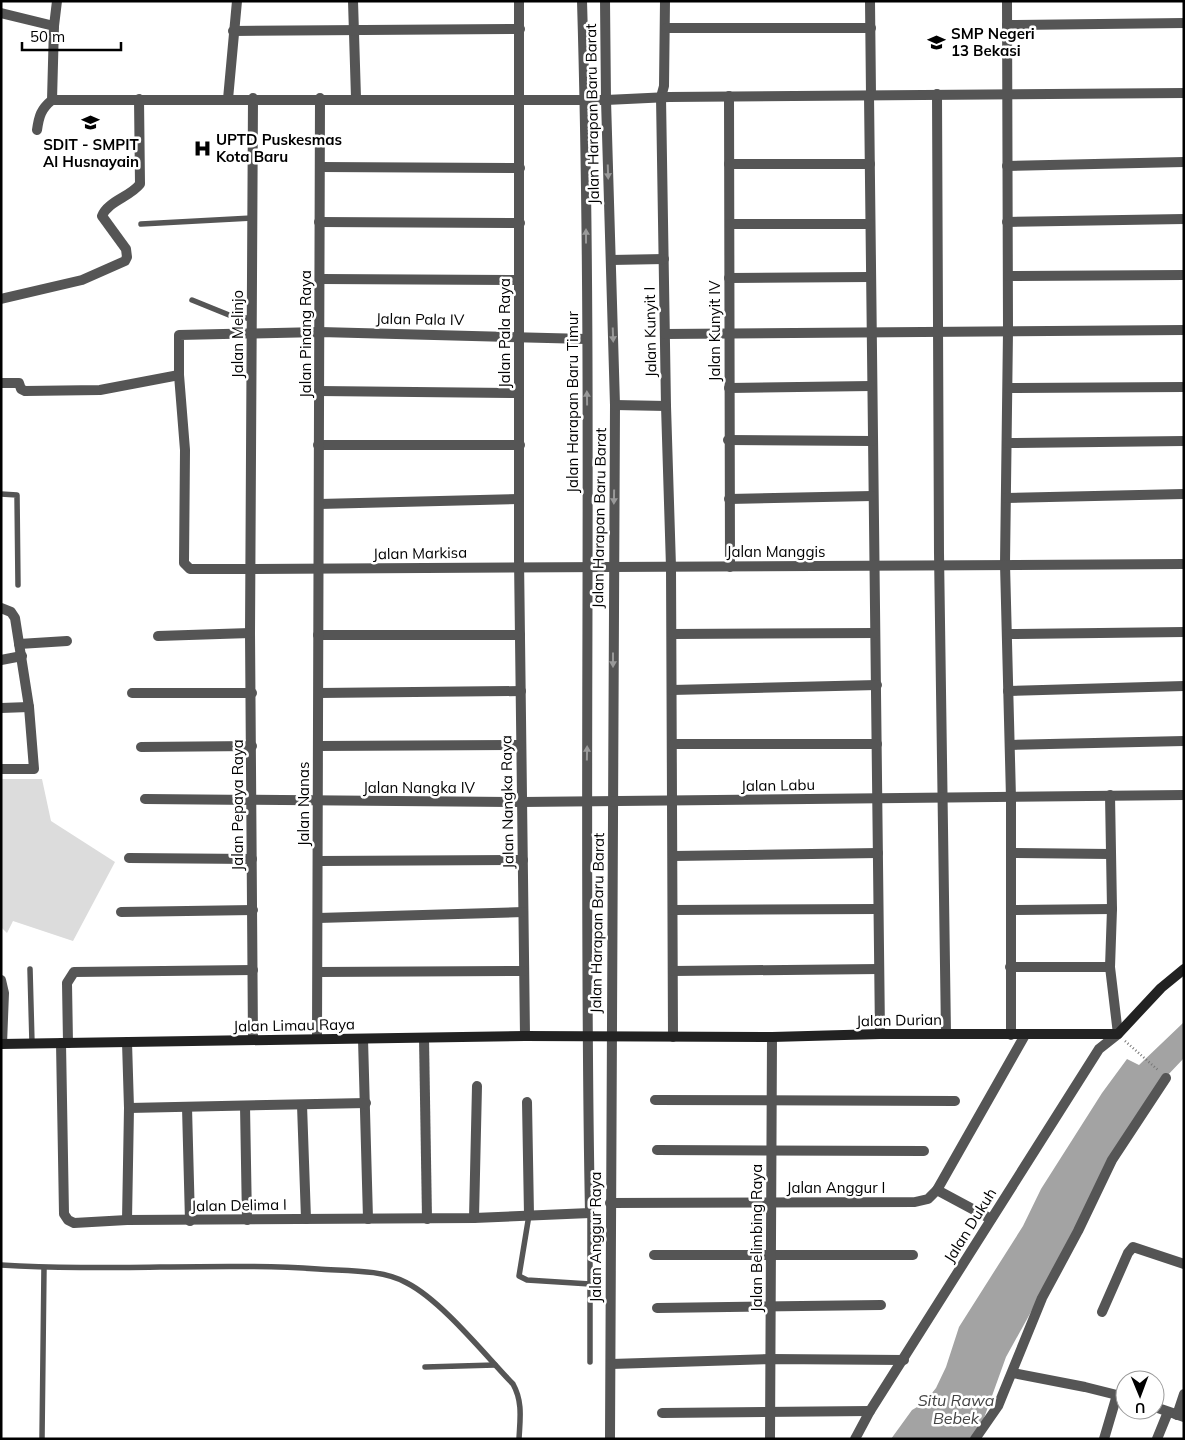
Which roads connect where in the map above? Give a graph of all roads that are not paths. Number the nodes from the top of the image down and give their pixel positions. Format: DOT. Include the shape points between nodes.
graph roads {
  1 [pos="57,1"];
  2 [pos="237,1"];
  3 [pos="353,1"];
  4 [pos="519,1"];
  5 [pos="582,1"];
  6 [pos="605,1"];
  7 [pos="666,1"];
  8 [pos="870,1"];
  9 [pos="1007,1"];
  10 [pos="1,13"];
  11 [pos="1184,23"];
  12 [pos="1007,25"];
  13 [pos="54,26"];
  14 [pos="666,28"];
  15 [pos="871,28"];
  16 [pos="520,29"];
  17 [pos="354,30"];
  18 [pos="233,31"];
  19 [pos="1007,93"];
  20 [pos="1184,93"];
  21 [pos="937,94"];
  22 [pos="870,95"];
  23 [pos="729,96"];
  24 [pos="661,97"];
  25 [pos="253,98"];
  26 [pos="320,98"];
  27 [pos="356,98"];
  28 [pos="139,99"];
  29 [pos="228,99"];
  30 [pos="520,99"];
  31 [pos="585,99"];
  32 [pos="52,100"];
  33 [pos="606,100"];
  34 [pos="37,130"];
  35 [pos="1184,162"];
  36 [pos="729,164"];
  37 [pos="870,164"];
  38 [pos="1007,166"];
  39 [pos="320,167"];
  40 [pos="520,168"];
  41 [pos="252,218"];
  42 [pos="1184,219"];
  43 [pos="319,222"];
  44 [pos="1008,222"];
  45 [pos="520,223"];
  46 [pos="141,224"];
  47 [pos="730,224"];
  48 [pos="870,224"];
  49 [pos="664,259"];
  50 [pos="611,260"];
  51 [pos="1184,275"];
  52 [pos="870,276"];
  53 [pos="1008,276"];
  54 [pos="729,278"];
  55 [pos="321,279"];
  56 [pos="519,280"];
  57 [pos="1,299"];
  58 [pos="192,300"];
  59 [pos="252,319"];
  60 [pos="1184,330"];
  61 [pos="871,331"];
  62 [pos="938,331"];
  63 [pos="1008,331"];
  64 [pos="252,332"];
  65 [pos="320,332"];
  66 [pos="728,332"];
  67 [pos="665,334"];
  68 [pos="519,337"];
  69 [pos="587,339"];
  70 [pos="179,375"];
  71 [pos="1,383"];
  72 [pos="871,386"];
  73 [pos="1184,387"];
  74 [pos="729,388"];
  75 [pos="1008,388"];
  76 [pos="319,391"];
  77 [pos="519,393"];
  78 [pos="615,405"];
  79 [pos="666,406"];
  80 [pos="728,440"];
  81 [pos="872,441"];
  82 [pos="1184,441"];
  83 [pos="1007,443"];
  84 [pos="318,445"];
  85 [pos="520,445"];
  86 [pos="1,494"];
  87 [pos="1184,494"];
  88 [pos="872,496"];
  89 [pos="1006,498"];
  90 [pos="519,499"];
  91 [pos="730,500"];
  92 [pos="319,504"];
  93 [pos="1005,564"];
  94 [pos="1184,564"];
  95 [pos="940,565"];
  96 [pos="873,566"];
  97 [pos="520,567"];
  98 [pos="589,567"];
  99 [pos="613,567"];
  100 [pos="671,567"];
  101 [pos="730,567"];
  102 [pos="251,569"];
  103 [pos="318,569"];
  104 [pos="18,585"];
  105 [pos="1,608"];
  106 [pos="1184,632"];
  107 [pos="875,633"];
  108 [pos="250,634"];
  109 [pos="672,634"];
  110 [pos="1007,634"];
  111 [pos="318,635"];
  112 [pos="520,635"];
  113 [pos="158,636"];
  114 [pos="67,641"];
  115 [pos="19,644"];
  116 [pos="22,656"];
  117 [pos="1,660"];
  118 [pos="877,685"];
  119 [pos="1184,686"];
  120 [pos="672,690"];
  121 [pos="521,691"];
  122 [pos="1008,691"];
  123 [pos="132,693"];
  124 [pos="252,693"];
  125 [pos="319,693"];
  126 [pos="29,707"];
  127 [pos="1,708"];
  128 [pos="1184,741"];
  129 [pos="673,744"];
  130 [pos="877,744"];
  131 [pos="1010,744"];
  132 [pos="521,745"];
  133 [pos="252,746"];
  134 [pos="318,746"];
  135 [pos="141,747"];
  136 [pos="1,769"];
  137 [pos="1110,795"];
  138 [pos="1184,795"];
  139 [pos="877,798"];
  140 [pos="944,798"];
  141 [pos="1011,798"];
  142 [pos="145,799"];
  143 [pos="252,800"];
  144 [pos="673,801"];
  145 [pos="318,802"];
  146 [pos="522,802"];
  147 [pos="586,802"];
  148 [pos="614,802"];
  149 [pos="878,853"];
  150 [pos="1011,853"];
  151 [pos="1111,854"];
  152 [pos="673,856"];
  153 [pos="129,858"];
  154 [pos="252,859"];
  155 [pos="523,860"];
  156 [pos="318,861"];
  157 [pos="878,909"];
  158 [pos="1112,909"];
  159 [pos="252,910"];
  160 [pos="673,910"];
  161 [pos="1011,910"];
  162 [pos="121,912"];
  163 [pos="523,912"];
  164 [pos="318,918"];
  165 [pos="1010,966"];
  166 [pos="1110,967"];
  167 [pos="30,969"];
  168 [pos="879,969"];
  169 [pos="1184,969"];
  170 [pos="253,970"];
  171 [pos="524,971"];
  172 [pos="673,971"];
  173 [pos="318,972"];
  174 [pos="1,980"];
  175 [pos="880,1034"];
  176 [pos="946,1034"];
  177 [pos="1025,1034"];
  178 [pos="1118,1034"];
  179 [pos="1011,1035"];
  180 [pos="525,1036"];
  181 [pos="587,1036"];
  182 [pos="611,1036"];
  183 [pos="673,1036"];
  184 [pos="424,1038"];
  185 [pos="772,1038"];
  186 [pos="317,1039"];
  187 [pos="362,1039"];
  188 [pos="253,1040"];
  189 [pos="127,1042"];
  190 [pos="32,1043"];
  191 [pos="64,1043"];
  192 [pos="2,1044"];
  193 [pos="1163,1075"];
  194 [pos="477,1086"];
  195 [pos="655,1100"];
  196 [pos="772,1100"];
  197 [pos="955,1101"];
  198 [pos="527,1102"];
  199 [pos="366,1103"];
  200 [pos="302,1105"];
  201 [pos="245,1106"];
  202 [pos="187,1107"];
  203 [pos="129,1108"];
  204 [pos="657,1150"];
  205 [pos="772,1150"];
  206 [pos="924,1151"];
  207 [pos="937,1190"];
  208 [pos="771,1202"];
  209 [pos="610,1203"];
  210 [pos="590,1213"];
  211 [pos="529,1216"];
  212 [pos="474,1218"];
  213 [pos="306,1219"];
  214 [pos="368,1219"];
  215 [pos="427,1219"];
  216 [pos="127,1220"];
  217 [pos="190,1220"];
  218 [pos="247,1220"];
  219 [pos="991,1220"];
  220 [pos="654,1255"];
  221 [pos="771,1255"];
  222 [pos="913,1255"];
  223 [pos="1184,1264"];
  224 [pos="1,1265"];
  225 [pos="44,1268"];
  226 [pos="590,1284"];
  227 [pos="881,1305"];
  228 [pos="770,1306"];
  229 [pos="657,1308"];
  230 [pos="1102,1312"];
  231 [pos="770,1360"];
  232 [pos="904,1360"];
  233 [pos="590,1362"];
  234 [pos="611,1364"];
  235 [pos="495,1365"];
  236 [pos="425,1367"];
  237 [pos="1013,1373"];
  238 [pos="1184,1394"];
  239 [pos="1115,1395"];
  240 [pos="870,1411"];
  241 [pos="1115,1411"];
  242 [pos="770,1412"];
  243 [pos="662,1413"];
  244 [pos="1176,1414"];
  245 [pos="42,1439"];
  246 [pos="519,1439"];
  247 [pos="610,1439"];
  248 [pos="770,1439"];
  249 [pos="855,1439"];
  250 [pos="975,1439"];
  251 [pos="1104,1439"];
  252 [pos="1157,1439"];
  1 -- 13 [label="street"];
  2 -- 18 [label="street"];
  3 -- 17 [label="street"];
  4 -- 16 [label="street, Jalan Pala Raya"];
  5 -- 31 [label="street, Jalan Harapan Baru Timur"];
  6 -- 33 [label="street, Jalan Harapan Baru Barat"];
  7 -- 14 [label="street, Jalan Kunyit I"];
  8 -- 15 [label="street"];
  9 -- 12 [label="street"];
  10 -- 13 [label="street"];
  11 -- 12 [label="street"];
  12 -- 19 [label="street"];
  13 -- 32 [label="street"];
  14 -- 15 [label="street"];
  14 -- 24 [label="street, Jalan Kunyit I"];
  15 -- 22 [label="street"];
  16 -- 17 [label="street"];
  16 -- 30 [label="street, Jalan Pala Raya"];
  17 -- 18 [label="street"];
  17 -- 27 [label="street"];
  18 -- 29 [label="street"];
  19 -- 20 [label="street"];
  19 -- 21 [label="street"];
  19 -- 38 [label="street"];
  21 -- 22 [label="street"];
  21 -- 62 [label="street"];
  22 -- 23 [label="street"];
  22 -- 37 [label="street"];
  23 -- 24 [label="street"];
  23 -- 36 [label="street, Jalan Kunyit IV"];
  24 -- 33 [label="street"];
  24 -- 49 [label="street, Jalan Kunyit I"];
  25 -- 26 [label="street"];
  25 -- 29 [label="street"];
  25 -- 41 [label="street, Jalan Melinjo"];
  26 -- 27 [label="street"];
  26 -- 39 [label="street, Jalan Pinang Raya"];
  27 -- 30 [label="street"];
  28 -- 29 [label="street"];
  28 -- 32 [label="street"];
  28 -- 57 [label="street" via="140,184 135,191 105,210 102,216 126,249 125,261 82,280"];
  30 -- 31 [label="street"];
  30 -- 40 [label="street, Jalan Pala Raya"];
  31 -- 33 [label="street"];
  69 -- 31 [label="street, Jalan Harapan Baru Timur, one-way"];
  32 -- 34 [label="street" via="39,115"];
  33 -- 50 [label="street, Jalan Harapan Baru Barat, one-way"];
  35 -- 38 [label="street"];
  36 -- 37 [label="street"];
  36 -- 47 [label="street, Jalan Kunyit IV"];
  37 -- 48 [label="street"];
  38 -- 44 [label="street"];
  39 -- 40 [label="street"];
  39 -- 43 [label="street, Jalan Pinang Raya"];
  40 -- 45 [label="street, Jalan Pala Raya"];
  41 -- 46 [label="lane"];
  41 -- 59 [label="street, Jalan Melinjo"];
  42 -- 44 [label="street"];
  43 -- 45 [label="street"];
  43 -- 55 [label="street, Jalan Pinang Raya"];
  44 -- 53 [label="street"];
  45 -- 56 [label="street, Jalan Pala Raya"];
  47 -- 48 [label="street"];
  47 -- 54 [label="street, Jalan Kunyit IV"];
  48 -- 52 [label="street"];
  49 -- 50 [label="street"];
  49 -- 67 [label="street, Jalan Kunyit I"];
  50 -- 78 [label="street, Jalan Harapan Baru Barat, one-way"];
  51 -- 53 [label="street"];
  52 -- 54 [label="street"];
  52 -- 61 [label="street"];
  53 -- 63 [label="street"];
  54 -- 66 [label="street, Jalan Kunyit IV"];
  55 -- 56 [label="street"];
  55 -- 65 [label="street, Jalan Pinang Raya"];
  56 -- 68 [label="street, Jalan Pala Raya"];
  58 -- 59 [label="lane" via="229,315"];
  59 -- 64 [label="street, Jalan Melinjo"];
  60 -- 63 [label="street"];
  61 -- 62 [label="street"];
  61 -- 66 [label="street"];
  61 -- 72 [label="street"];
  62 -- 63 [label="street"];
  62 -- 95 [label="street"];
  63 -- 75 [label="street"];
  64 -- 65 [label="street, Jalan Pala IV"];
  64 -- 70 [label="street, Jalan Pala IV" via="179,335"];
  64 -- 102 [label="street, Jalan Melinjo"];
  65 -- 68 [label="street, Jalan Pala IV"];
  65 -- 76 [label="street, Jalan Pinang Raya"];
  66 -- 67 [label="street"];
  66 -- 74 [label="street, Jalan Kunyit IV"];
  67 -- 79 [label="street, Jalan Kunyit I"];
  68 -- 69 [label="street, Jalan Pala IV"];
  68 -- 77 [label="street, Jalan Pala Raya"];
  98 -- 69 [label="street, Jalan Harapan Baru Timur, one-way"];
  70 -- 71 [label="street" via="100,390 25,391 19,383"];
  70 -- 102 [label="street, Jalan Markisa" via="184,420 186,566 190,569"];
  72 -- 74 [label="street"];
  72 -- 81 [label="street"];
  73 -- 75 [label="street"];
  74 -- 80 [label="street, Jalan Kunyit IV"];
  75 -- 83 [label="street"];
  76 -- 77 [label="street"];
  76 -- 84 [label="street, Jalan Pinang Raya"];
  77 -- 85 [label="street, Jalan Pala Raya"];
  78 -- 79 [label="street"];
  78 -- 99 [label="street, Jalan Harapan Baru Barat, one-way"];
  79 -- 100 [label="street, Jalan Kunyit I"];
  80 -- 81 [label="street"];
  80 -- 91 [label="street, Jalan Kunyit IV"];
  81 -- 88 [label="street"];
  82 -- 83 [label="street"];
  83 -- 89 [label="street"];
  84 -- 85 [label="street"];
  84 -- 92 [label="street, Jalan Pinang Raya"];
  85 -- 90 [label="street, Jalan Pala Raya"];
  86 -- 104 [label="lane" via="17,495"];
  87 -- 89 [label="street"];
  88 -- 91 [label="street"];
  88 -- 96 [label="street"];
  89 -- 93 [label="street"];
  90 -- 92 [label="street"];
  90 -- 97 [label="street, Jalan Pala Raya"];
  91 -- 101 [label="street, Jalan Kunyit IV"];
  92 -- 103 [label="street, Jalan Pinang Raya"];
  93 -- 94 [label="street, Jalan Manggis"];
  93 -- 95 [label="street, Jalan Manggis"];
  93 -- 110 [label="street"];
  95 -- 96 [label="street, Jalan Manggis"];
  95 -- 140 [label="street"];
  96 -- 101 [label="street, Jalan Manggis"];
  96 -- 107 [label="street"];
  97 -- 98 [label="street, Jalan Markisa"];
  97 -- 103 [label="street, Jalan Markisa"];
  97 -- 112 [label="street, Jalan Nangka Raya"];
  98 -- 99 [label="street, Jalan Manggis"];
  147 -- 98 [label="street, Jalan Harapan Baru Timur, one-way"];
  99 -- 100 [label="street, Jalan Manggis"];
  99 -- 148 [label="street, Jalan Harapan Baru Barat, one-way"];
  100 -- 101 [label="street, Jalan Manggis"];
  100 -- 109 [label="street, Jalan Kunyit I"];
  102 -- 103 [label="street, Jalan Markisa"];
  102 -- 108 [label="street, Jalan Pepaya Raya"];
  103 -- 111 [label="street, Jalan Nanas"];
  105 -- 115 [label="street" via="11,612"];
  106 -- 110 [label="street"];
  107 -- 109 [label="street"];
  107 -- 118 [label="street"];
  108 -- 113 [label="street"];
  108 -- 124 [label="street, Jalan Pepaya Raya"];
  109 -- 120 [label="street, Jalan Kunyit I"];
  110 -- 122 [label="street"];
  111 -- 112 [label="street"];
  111 -- 125 [label="street, Jalan Nanas"];
  112 -- 121 [label="street, Jalan Nangka Raya"];
  114 -- 115 [label="street"];
  115 -- 116 [label="street"];
  116 -- 117 [label="street"];
  116 -- 126 [label="street"];
  118 -- 120 [label="street"];
  118 -- 130 [label="street"];
  119 -- 122 [label="street"];
  120 -- 129 [label="street, Jalan Kunyit I"];
  121 -- 125 [label="street"];
  121 -- 132 [label="street, Jalan Nangka Raya"];
  122 -- 131 [label="street"];
  123 -- 124 [label="street"];
  124 -- 133 [label="street, Jalan Pepaya Raya"];
  125 -- 134 [label="street, Jalan Nanas"];
  126 -- 127 [label="street"];
  126 -- 136 [label="street" via="34,769"];
  128 -- 131 [label="street"];
  129 -- 130 [label="street"];
  129 -- 144 [label="street, Jalan Kunyit I"];
  130 -- 139 [label="street"];
  131 -- 141 [label="street"];
  132 -- 134 [label="street"];
  132 -- 146 [label="street, Jalan Nangka Raya"];
  133 -- 135 [label="street"];
  133 -- 143 [label="street, Jalan Pepaya Raya"];
  134 -- 145 [label="street, Jalan Nanas"];
  137 -- 138 [label="street, Jalan Labu"];
  137 -- 141 [label="street, Jalan Labu"];
  137 -- 151 [label="street"];
  139 -- 140 [label="street, Jalan Labu"];
  139 -- 144 [label="street, Jalan Labu"];
  139 -- 149 [label="street"];
  140 -- 141 [label="street, Jalan Labu"];
  140 -- 176 [label="street"];
  141 -- 150 [label="street"];
  142 -- 143 [label="street, Jalan Nangka IV"];
  143 -- 145 [label="street, Jalan Nangka IV"];
  143 -- 154 [label="street, Jalan Pepaya Raya"];
  144 -- 148 [label="street, Jalan Labu"];
  144 -- 152 [label="street, Jalan Kunyit I"];
  145 -- 146 [label="street, Jalan Nangka IV"];
  145 -- 156 [label="street, Jalan Nanas"];
  146 -- 147 [label="street, Jalan Nangka IV"];
  146 -- 155 [label="street, Jalan Nangka Raya"];
  147 -- 148 [label="street, Jalan Labu"];
  147 -- 181 [label="street, Jalan Harapan Baru Barat"];
  148 -- 182 [label="street, Jalan Harapan Baru Barat"];
  149 -- 152 [label="street"];
  149 -- 157 [label="street"];
  150 -- 151 [label="street"];
  150 -- 161 [label="street"];
  151 -- 158 [label="street"];
  152 -- 160 [label="street, Jalan Kunyit I"];
  153 -- 154 [label="street"];
  154 -- 159 [label="street, Jalan Pepaya Raya"];
  155 -- 156 [label="street"];
  155 -- 163 [label="street, Jalan Nangka Raya"];
  156 -- 164 [label="street, Jalan Nanas"];
  157 -- 160 [label="street"];
  157 -- 168 [label="street"];
  158 -- 161 [label="street"];
  158 -- 166 [label="street"];
  159 -- 162 [label="street"];
  159 -- 170 [label="street, Jalan Pepaya Raya"];
  160 -- 172 [label="street, Jalan Kunyit I"];
  161 -- 165 [label="street"];
  163 -- 164 [label="street"];
  163 -- 171 [label="street, Jalan Nangka Raya"];
  164 -- 173 [label="street, Jalan Nanas"];
  165 -- 166 [label="street"];
  165 -- 179 [label="street"];
  166 -- 178 [label="street"];
  167 -- 190 [label="lane"];
  168 -- 172 [label="street"];
  168 -- 175 [label="street"];
  169 -- 178 [label="street" via="1161,988"];
  170 -- 188 [label="street, Jalan Pepaya Raya"];
  170 -- 191 [label="street" via="74,972 67,983"];
  171 -- 173 [label="street"];
  171 -- 180 [label="street, Jalan Nangka Raya"];
  172 -- 183 [label="street, Jalan Kunyit I"];
  173 -- 186 [label="street, Jalan Nanas"];
  174 -- 192 [label="street" via="4,993"];
  175 -- 176 [label="street, Jalan Durian"];
  175 -- 185 [label="street, Jalan Durian"];
  176 -- 179 [label="street, Jalan Durian"];
  177 -- 178 [label="street, Jalan Durian"];
  177 -- 179 [label="street, Jalan Durian"];
  177 -- 207 [label="street"];
  178 -- 219 [label="street, Jalan Dukuh" via="1099,1049"];
  180 -- 181 [label="street, Jalan Limau Raya"];
  180 -- 184 [label="street, Jalan Limau Raya"];
  181 -- 182 [label="street, Jalan Durian"];
  181 -- 210 [label="street"];
  182 -- 183 [label="street, Jalan Durian"];
  182 -- 209 [label="street, Jalan Anggur Raya"];
  183 -- 185 [label="street, Jalan Durian"];
  184 -- 187 [label="street, Jalan Limau Raya"];
  184 -- 215 [label="street"];
  185 -- 196 [label="street, Jalan Belimbing Raya"];
  186 -- 187 [label="street, Jalan Limau Raya"];
  186 -- 188 [label="street, Jalan Limau Raya"];
  187 -- 199 [label="street"];
  188 -- 189 [label="street, Jalan Limau Raya"];
  189 -- 191 [label="street, Jalan Limau Raya"];
  189 -- 203 [label="street"];
  190 -- 191 [label="street, Jalan Limau Raya"];
  190 -- 192 [label="street, Jalan Limau Raya"];
  191 -- 216 [label="street, Jalan Delima I" via="64,1214 74,1222"];
  193 -- 237 [label="street" via="1156,1096 1112,1160 1042,1298"];
  194 -- 212 [label="street"];
  195 -- 196 [label="street"];
  196 -- 197 [label="street"];
  196 -- 205 [label="street, Jalan Belimbing Raya"];
  198 -- 211 [label="street"];
  199 -- 200 [label="street"];
  199 -- 214 [label="street"];
  200 -- 201 [label="street"];
  200 -- 213 [label="street"];
  201 -- 202 [label="street"];
  201 -- 218 [label="street"];
  202 -- 203 [label="street"];
  202 -- 217 [label="street"];
  203 -- 216 [label="street"];
  204 -- 205 [label="street"];
  205 -- 206 [label="street"];
  205 -- 208 [label="street, Jalan Belimbing Raya"];
  207 -- 208 [label="street, Jalan Anggur I" via="928,1199 915,1202"];
  207 -- 219 [label="street"];
  208 -- 209 [label="street, Jalan Anggur I"];
  208 -- 221 [label="street, Jalan Belimbing Raya"];
  209 -- 234 [label="street, Jalan Anggur Raya"];
  210 -- 211 [label="street, Jalan Delima I"];
  210 -- 226 [label="lane"];
  211 -- 212 [label="street, Jalan Delima I"];
  211 -- 226 [label="lane" via="519,1276 527,1280"];
  212 -- 215 [label="street, Jalan Delima I"];
  213 -- 214 [label="street, Jalan Delima I"];
  213 -- 218 [label="street, Jalan Delima I"];
  214 -- 215 [label="street, Jalan Delima I"];
  216 -- 217 [label="street, Jalan Delima I"];
  217 -- 218 [label="street, Jalan Delima I"];
  219 -- 232 [label="street, Jalan Dukuh"];
  220 -- 221 [label="street"];
  221 -- 222 [label="street"];
  221 -- 228 [label="street, Jalan Belimbing Raya"];
  223 -- 230 [label="street" via="1136,1246 1129,1250"];
  224 -- 225 [label="lane"];
  225 -- 235 [label="lane" via="279,1266 382,1274 407,1282 428,1296"];
  225 -- 245 [label="lane"];
  226 -- 233 [label="lane"];
  227 -- 228 [label="street"];
  228 -- 229 [label="street"];
  228 -- 231 [label="street, Jalan Belimbing Raya"];
  231 -- 232 [label="street"];
  231 -- 234 [label="street"];
  231 -- 242 [label="street, Jalan Belimbing Raya"];
  232 -- 240 [label="street, Jalan Dukuh"];
  234 -- 247 [label="street, Jalan Anggur Raya"];
  235 -- 236 [label="lane"];
  235 -- 246 [label="lane" via="518,1393 521,1407"];
  237 -- 239 [label="street"];
  237 -- 250 [label="street" via="998,1406"];
  238 -- 244 [label="street"];
  240 -- 242 [label="street"];
  240 -- 249 [label="street, Jalan Dukuh"];
  241 -- 251 [label="street"];
  242 -- 243 [label="street"];
  242 -- 248 [label="street, Jalan Belimbing Raya"];
  244 -- 252 [label="street"];
}
